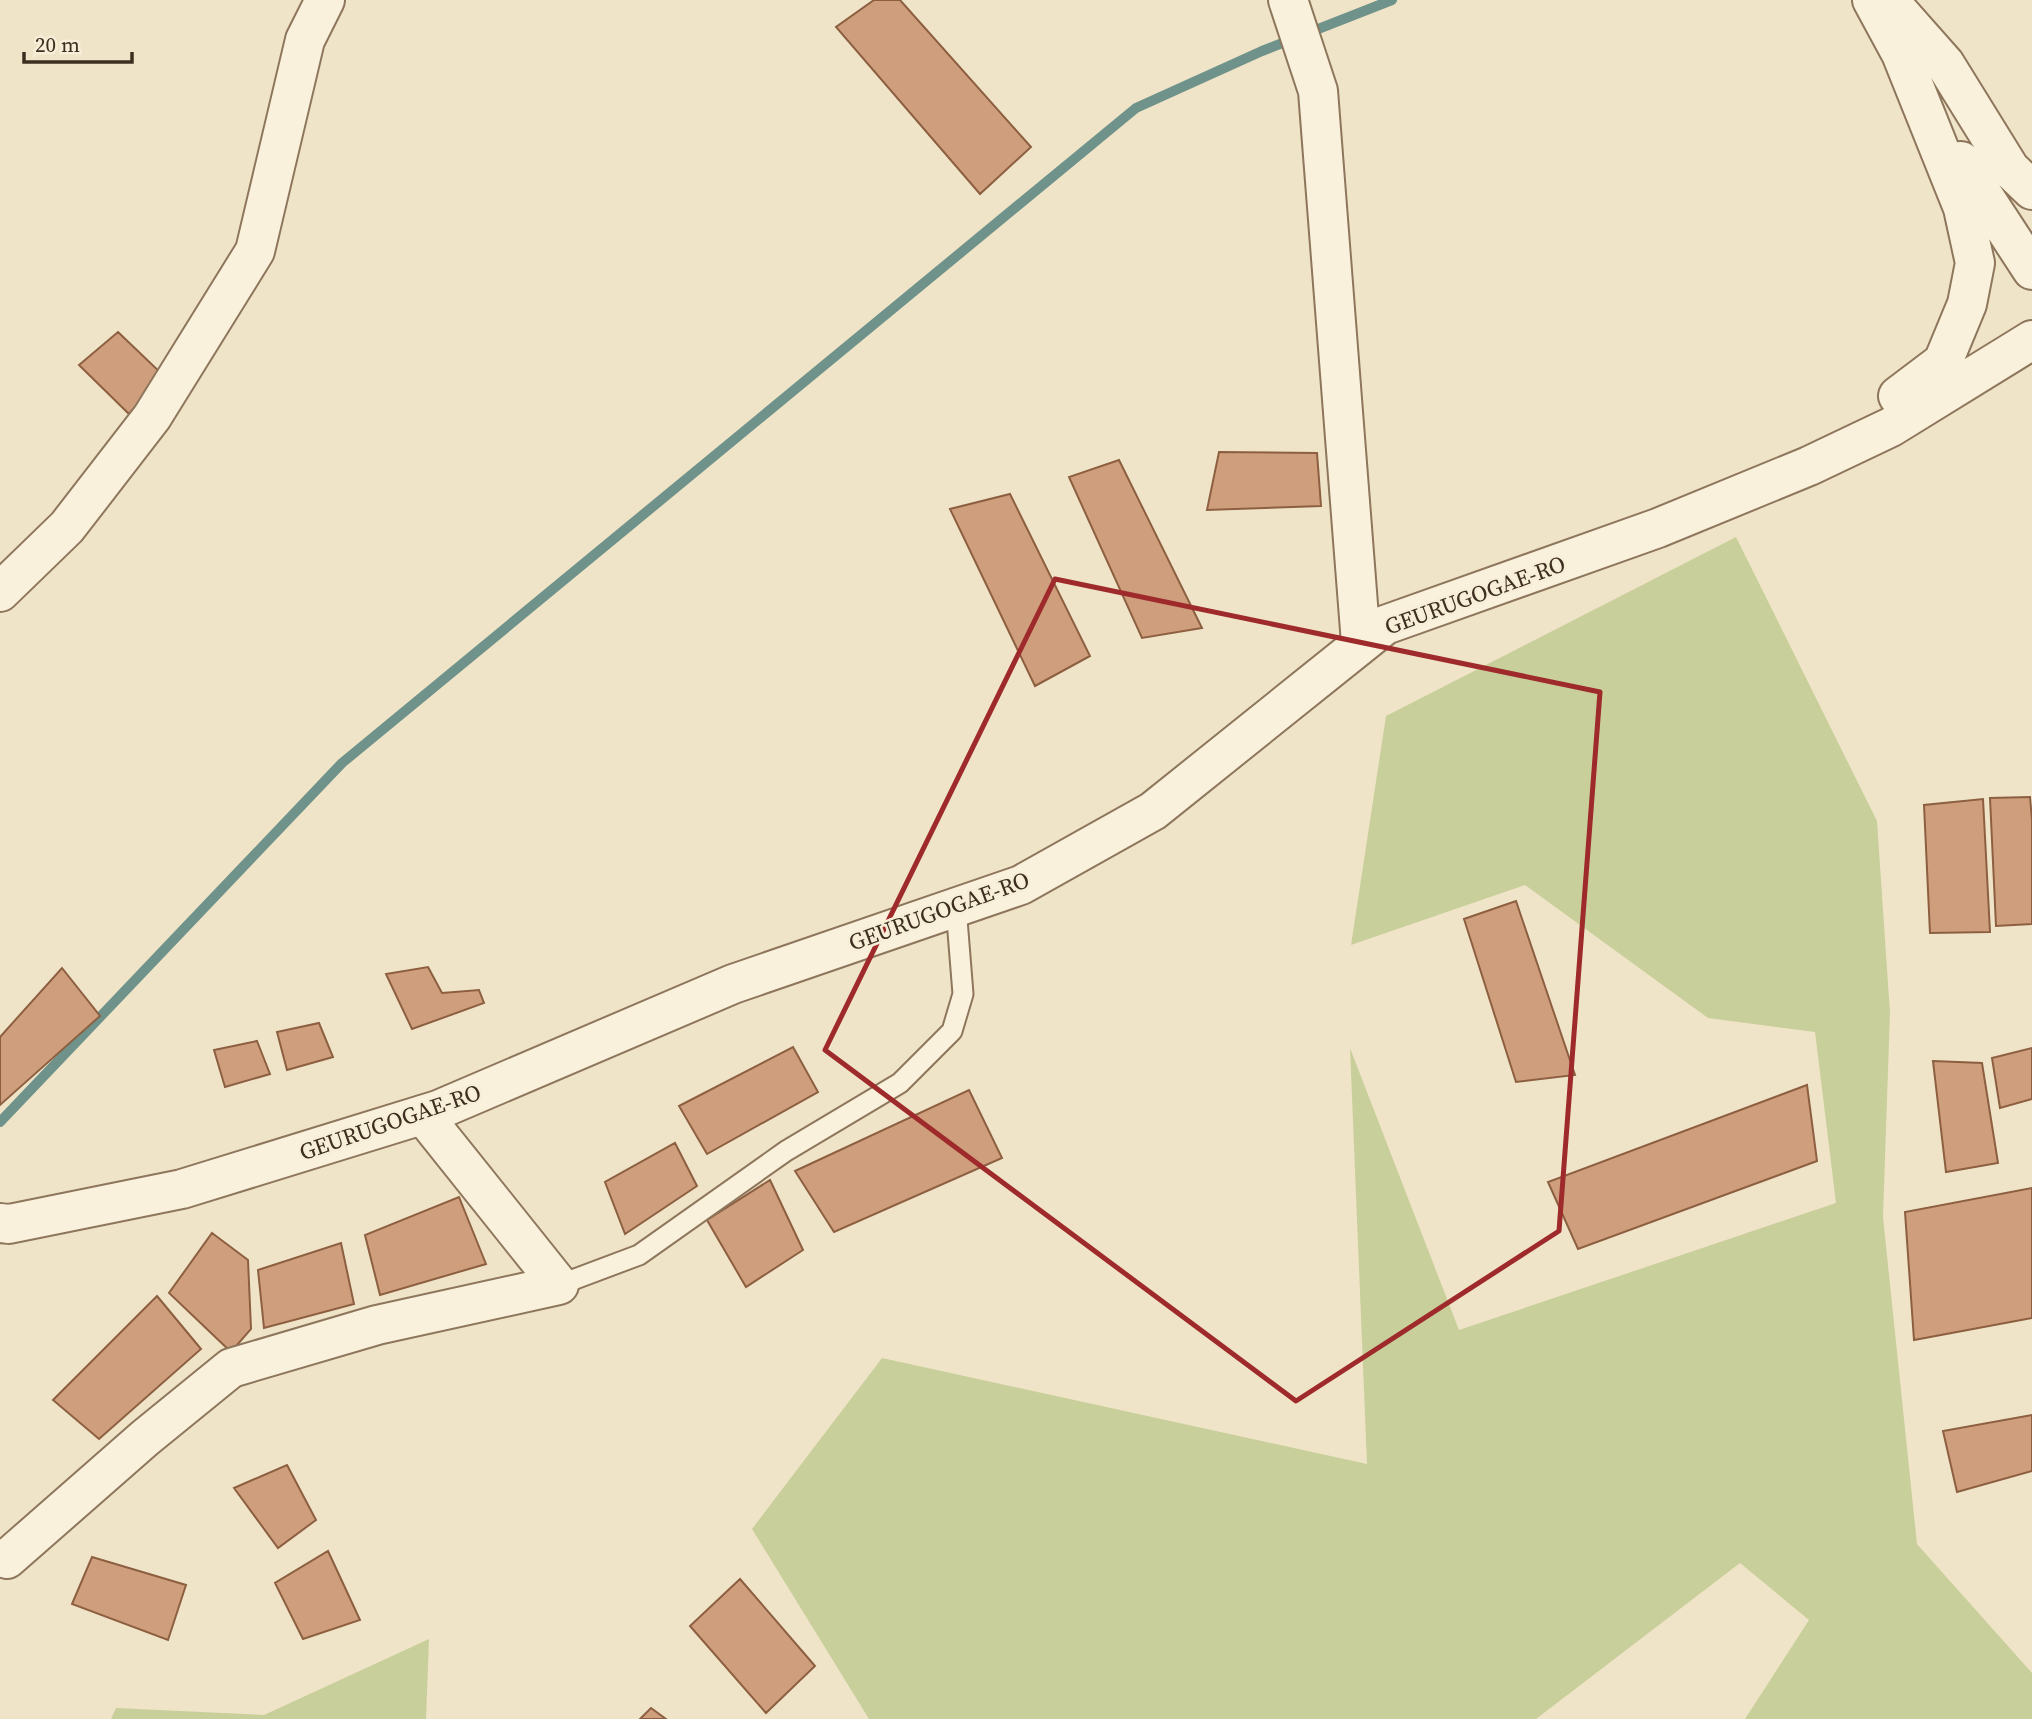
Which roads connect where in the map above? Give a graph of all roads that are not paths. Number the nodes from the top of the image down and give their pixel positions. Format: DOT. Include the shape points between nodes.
graph roads {
  1 [pos="325,0"];
  2 [pos="1872,0"];
  3 [pos="1888,0"];
  4 [pos="1290,6"];
  5 [pos="1900,51"];
  6 [pos="2032,190"];
  7 [pos="2032,270"];
  8 [pos="2032,340"];
  9 [pos="1809,466"];
  10 [pos="0,592"];
  11 [pos="1361,643"];
  12 [pos="956,907"];
  13 [pos="423,1115"];
  14 [pos="0,1223"];
  15 [pos="559,1285"];
  16 [pos="4,1564"];
  1 -- 10 [label="street" via="305,40 255,251 152,417 67,527"];
  2 -- 5 [label="street"];
  3 -- 6 [label="street" via="1945,64 2010,169"];
  4 -- 11 [label="street" via="1318,91"];
  5 -- 7 [label="street" via="1957,154"];
  5 -- 9 [label="street" via="1962,208 1975,263 1967,304 1943,362"];
  8 -- 9 [label="street, GEURUGOGAE-RO" via="1891,427"];
  9 -- 11 [label="street, GEURUGOGAE-RO" via="1658,528 1385,625"];
  11 -- 12 [label="street, GEURUGOGAE-RO" via="1153,811 1021,885"];
  12 -- 13 [label="street, GEURUGOGAE-RO" via="733,984"];
  12 -- 15 [label="lane" via="963,994 952,1031 900,1083 786,1151 639,1255"];
  13 -- 14 [label="street, GEURUGOGAE-RO" via="182,1189"];
  13 -- 15 [label="street"];
  15 -- 16 [label="street" via="377,1325 231,1368"];
}
